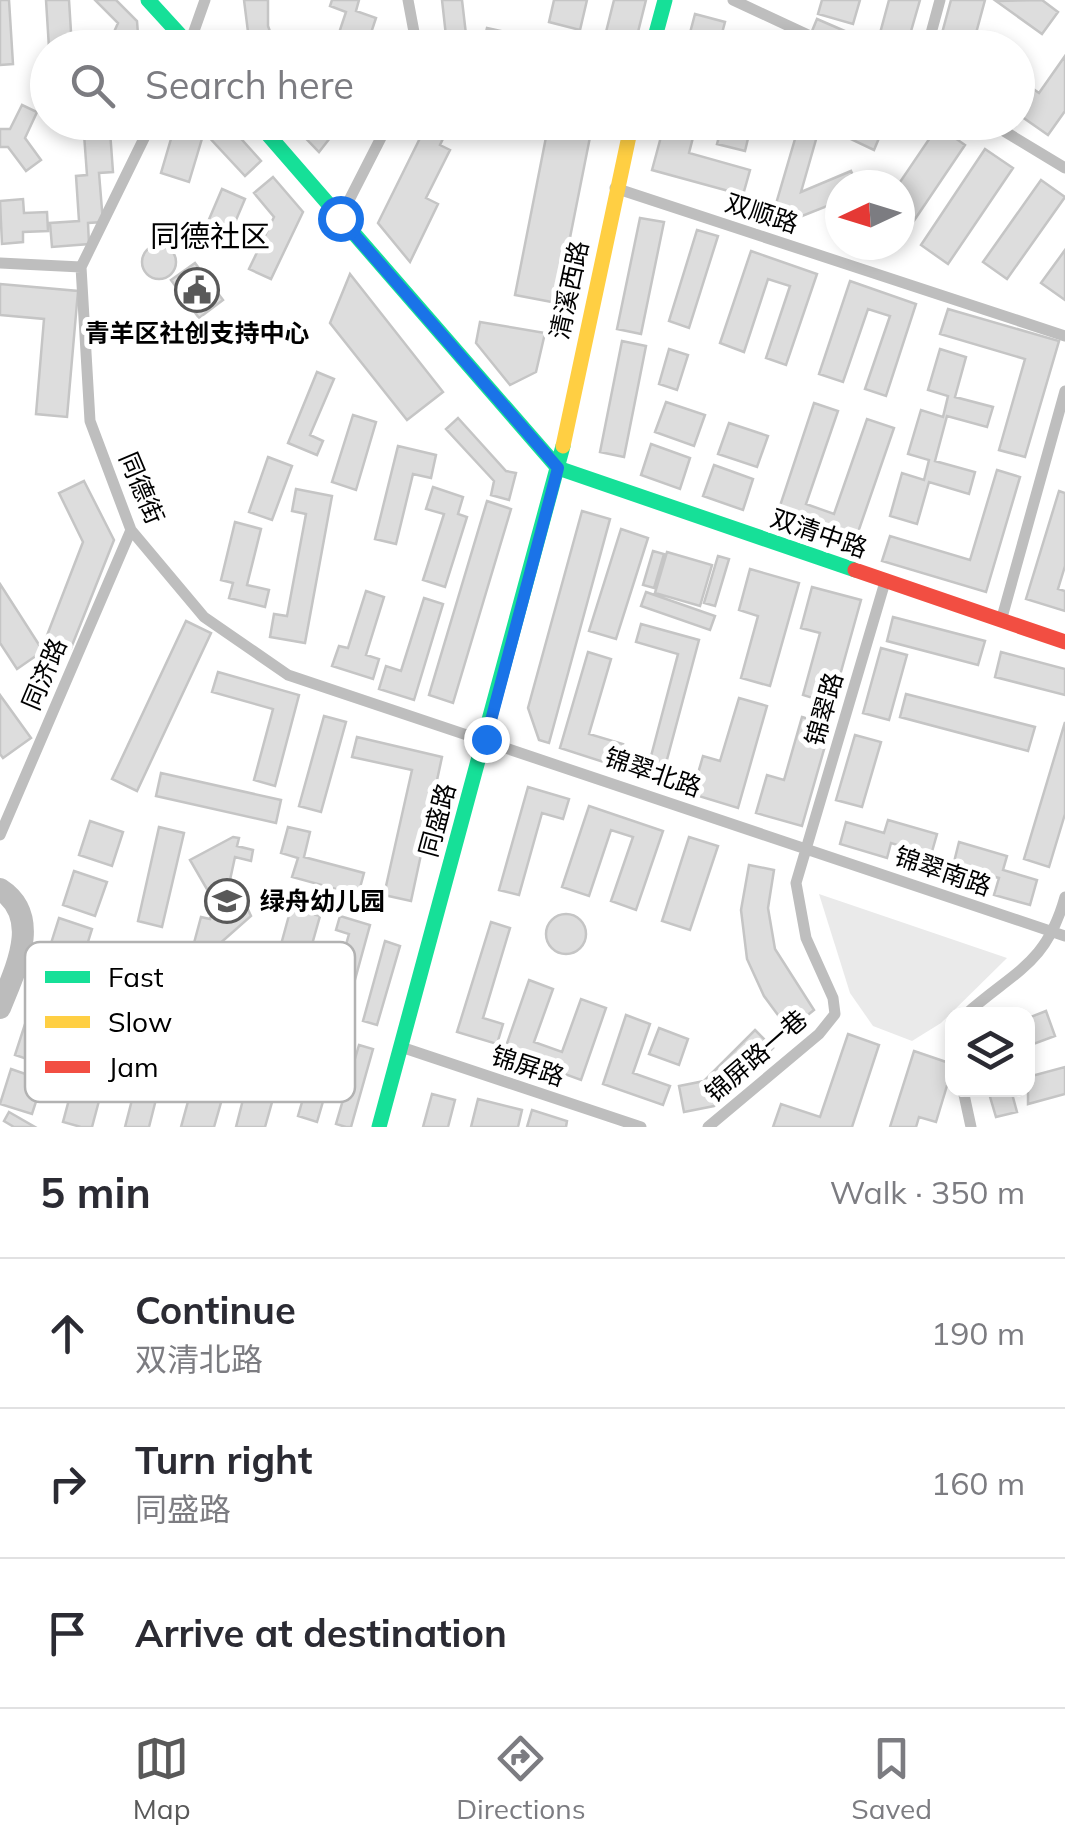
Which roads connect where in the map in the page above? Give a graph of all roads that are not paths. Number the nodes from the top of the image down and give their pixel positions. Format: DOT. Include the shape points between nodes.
graph roads {
  1 [pos="148,0"];
  2 [pos="205,0"];
  3 [pos="408,0"];
  4 [pos="665,0"];
  5 [pos="734,0"];
  6 [pos="940,0"];
  7 [pos="175,30"];
  8 [pos="195,30"];
  9 [pos="414,30"];
  10 [pos="657,30"];
  11 [pos="798,30"];
  12 [pos="932,30"];
  13 [pos="143,140"];
  14 [pos="273,140"];
  15 [pos="380,140"];
  16 [pos="627,140"];
  17 [pos="1019,140"];
  18 [pos="1065,168"];
  19 [pos="615,188"];
  20 [pos="340,218"];
  21 [pos="0,262"];
  22 [pos="81,266"];
  23 [pos="1065,336"];
  24 [pos="1065,391"];
  25 [pos="558,468"];
  26 [pos="130,530"];
  27 [pos="885,582"];
  28 [pos="1001,621"];
  29 [pos="1065,642"];
  30 [pos="486,739"];
  31 [pos="0,835"];
  32 [pos="806,848"];
  33 [pos="1065,897"];
  34 [pos="1060,934"];
  35 [pos="975,1007"];
  36 [pos="401,1047"];
  37 [pos="965,1097"];
  38 [pos="379,1127"];
  39 [pos="641,1127"];
  40 [pos="708,1127"];
  41 [pos="971,1127"];
  1 -- 7 [label="street"];
  2 -- 8 [label="street"];
  3 -- 9 [label="street"];
  4 -- 10 [label="street"];
  5 -- 11 [label="street"];
  6 -- 12 [label="street"];
  13 -- 22 [label="street, 同德街"];
  14 -- 20 [label="street"];
  15 -- 20 [label="street"];
  16 -- 19 [label="street, 清溪西路"];
  17 -- 18 [label="street"];
  19 -- 23 [label="street, 双顺路"];
  19 -- 25 [label="street, 清溪西路"];
  20 -- 25 [label="street"];
  21 -- 22 [label="street"];
  22 -- 26 [label="street, 同德街" via="90,422"];
  24 -- 28 [label="street"];
  25 -- 27 [label="street, 双清中路"];
  25 -- 30 [label="street, 同盛路"];
  26 -- 30 [label="street, 同德街" via="204,617 288,675"];
  26 -- 31 [label="street, 同济路"];
  27 -- 28 [label="street, 双清中路"];
  27 -- 32 [label="street, 锦翠路"];
  28 -- 29 [label="street, 双清中路"];
  30 -- 32 [label="street, 锦翠北路"];
  30 -- 36 [label="street, 同盛路"];
  32 -- 34 [label="street, 锦翠南路"];
  32 -- 40 [label="street, 锦屏路一巷" via="796,883 798,911 835,1014"];
  33 -- 34 [label="street"];
  34 -- 35 [label="street"];
  36 -- 38 [label="street, 同盛路"];
  36 -- 39 [label="street, 锦屏路"];
  37 -- 41 [label="street"];
}
